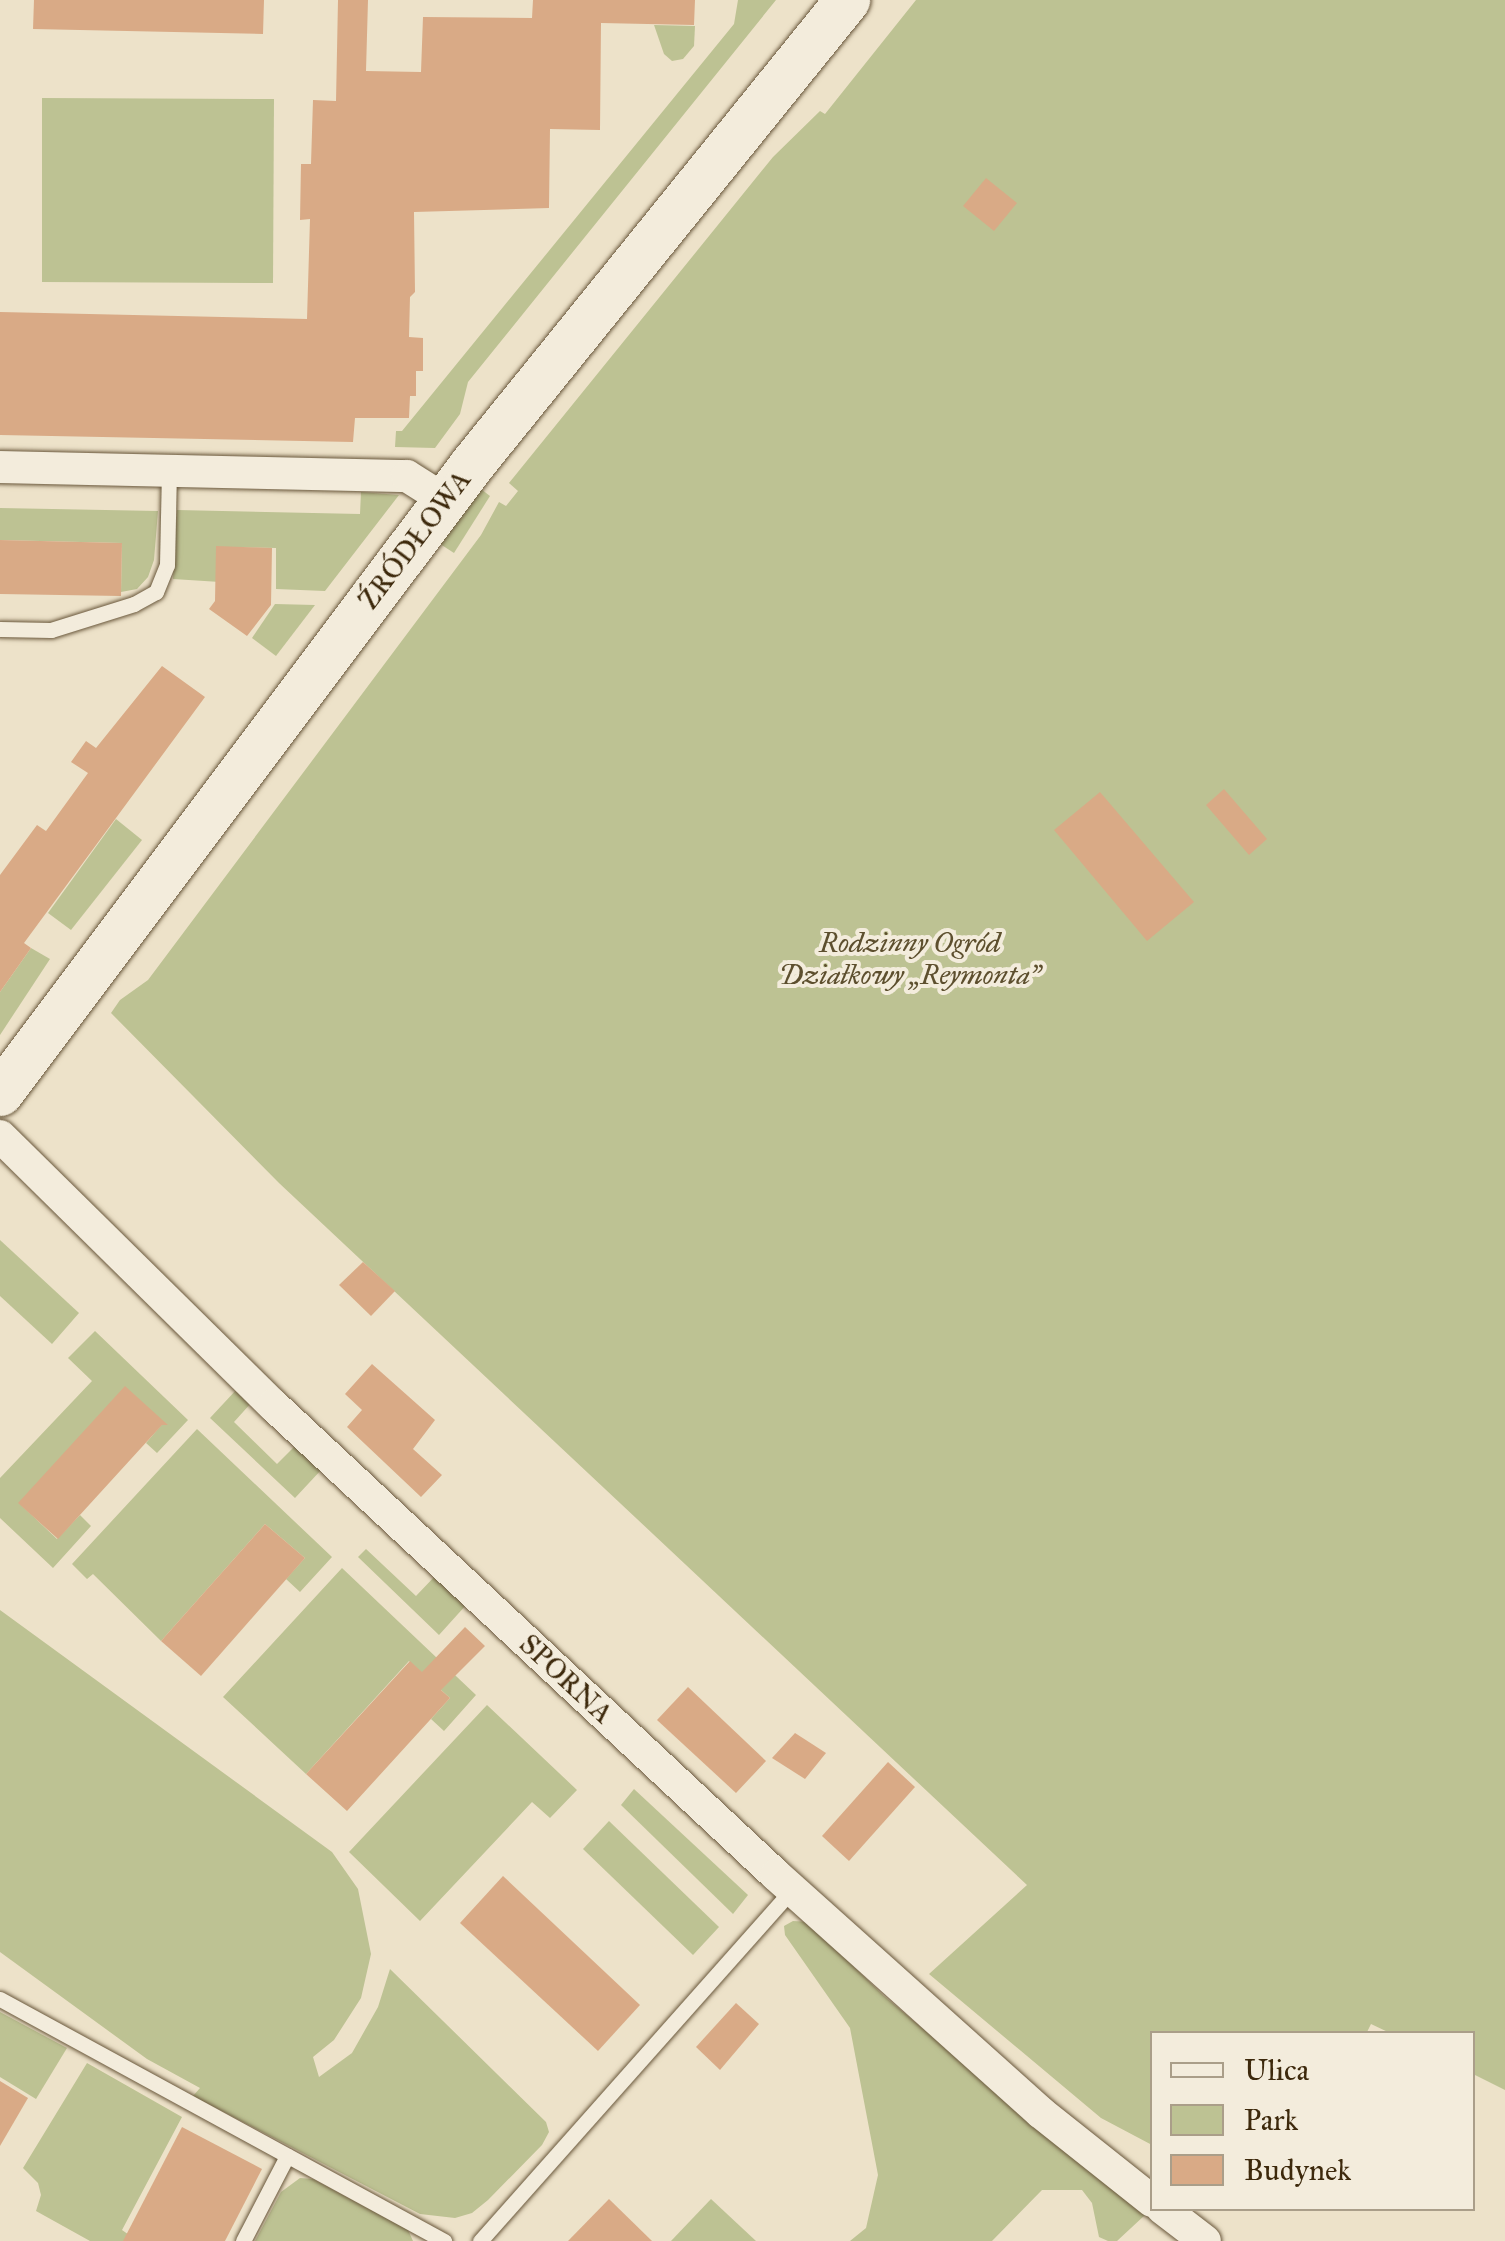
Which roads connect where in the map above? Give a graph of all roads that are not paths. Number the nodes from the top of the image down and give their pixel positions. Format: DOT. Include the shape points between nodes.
graph roads {
  1 [pos="847,0"];
  2 [pos="0,467"];
  3 [pos="169,472"];
  4 [pos="445,500"];
  5 [pos="0,629"];
  6 [pos="0,1092"];
  7 [pos="0,1136"];
  8 [pos="792,1890"];
  9 [pos="0,1999"];
  10 [pos="287,2156"];
  11 [pos="1150,2199"];
  12 [pos="1166,2211"];
  13 [pos="242,2241"];
  14 [pos="444,2241"];
  15 [pos="480,2241"];
  16 [pos="1205,2241"];
  1 -- 4 [label="street, ŹRÓDŁOWA"];
  2 -- 3 [label="street"];
  3 -- 4 [label="street" via="407,476"];
  3 -- 5 [label="lane" via="168,565 156,592 51,630"];
  4 -- 6 [label="street, ŹRÓDŁOWA"];
  7 -- 8 [label="street, SPORNA" via="273,1405"];
  8 -- 11 [label="street, SPORNA" via="1040,2112"];
  8 -- 15 [label="lane"];
  9 -- 10 [label="lane"];
  10 -- 13 [label="lane"];
  10 -- 14 [label="lane"];
  12 -- 16 [label="street"];
}
